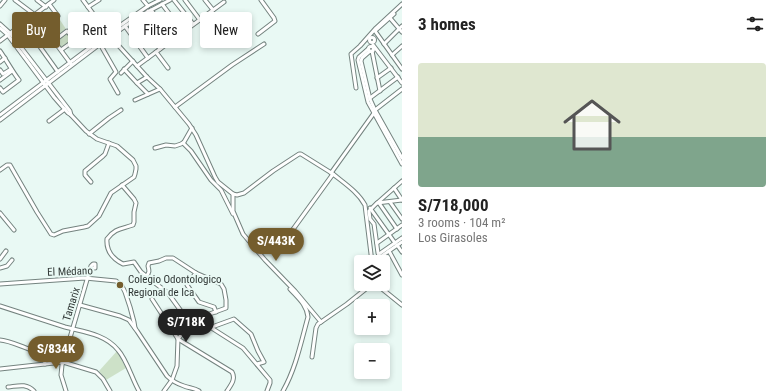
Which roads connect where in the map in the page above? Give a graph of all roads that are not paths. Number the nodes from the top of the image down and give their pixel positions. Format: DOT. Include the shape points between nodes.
graph roads {
  1 [pos="5,0"];
  2 [pos="15,0"];
  3 [pos="22,0"];
  4 [pos="37,0"];
  5 [pos="54,0"];
  6 [pos="83,0"];
  7 [pos="99,0"];
  8 [pos="143,0"];
  9 [pos="170,0"];
  10 [pos="174,0"];
  11 [pos="185,0"];
  12 [pos="205,0"];
  13 [pos="261,0"];
  14 [pos="161,2"];
  15 [pos="224,2"];
  16 [pos="19,3"];
  17 [pos="47,5"];
  18 [pos="402,5"];
  19 [pos="0,6"];
  20 [pos="148,6"];
  21 [pos="88,7"];
  22 [pos="149,10"];
  23 [pos="213,10"];
  24 [pos="31,12"];
  25 [pos="39,12"];
  26 [pos="54,12"];
  27 [pos="92,12"];
  28 [pos="146,12"];
  29 [pos="168,12"];
  30 [pos="210,12"];
  31 [pos="390,18"];
  32 [pos="200,20"];
  33 [pos="129,23"];
  34 [pos="0,24"];
  35 [pos="193,24"];
  36 [pos="121,26"];
  37 [pos="125,26"];
  38 [pos="402,26"];
  39 [pos="0,28"];
  40 [pos="121,28"];
  41 [pos="399,28"];
  42 [pos="12,32"];
  43 [pos="402,32"];
  44 [pos="371,33"];
  45 [pos="9,34"];
  46 [pos="258,34"];
  47 [pos="12,37"];
  48 [pos="0,41"];
  49 [pos="264,44"];
  50 [pos="384,44"];
  51 [pos="402,46"];
  52 [pos="371,47"];
  53 [pos="21,48"];
  54 [pos="41,48"];
  55 [pos="92,48"];
  56 [pos="94,48"];
  57 [pos="102,48"];
  58 [pos="121,48"];
  59 [pos="160,49"];
  60 [pos="61,50"];
  61 [pos="0,51"];
  62 [pos="156,52"];
  63 [pos="392,55"];
  64 [pos="5,58"];
  65 [pos="148,58"];
  66 [pos="0,62"];
  67 [pos="133,62"];
  68 [pos="71,64"];
  69 [pos="137,66"];
  70 [pos="168,68"];
  71 [pos="391,68"];
  72 [pos="402,69"];
  73 [pos="0,70"];
  74 [pos="12,70"];
  75 [pos="124,70"];
  76 [pos="58,72"];
  77 [pos="121,73"];
  78 [pos="147,76"];
  79 [pos="398,77"];
  80 [pos="377,78"];
  81 [pos="0,80"];
  82 [pos="46,83"];
  83 [pos="137,83"];
  84 [pos="402,83"];
  85 [pos="0,88"];
  86 [pos="356,88"];
  87 [pos="160,89"];
  88 [pos="402,89"];
  89 [pos="380,91"];
  90 [pos="118,93"];
  91 [pos="148,94"];
  92 [pos="370,98"];
  93 [pos="135,100"];
  94 [pos="175,107"];
  95 [pos="66,109"];
  96 [pos="121,110"];
  97 [pos="374,111"];
  98 [pos="0,116"];
  99 [pos="0,120"];
  100 [pos="49,121"];
  101 [pos="192,128"];
  102 [pos="89,134"];
  103 [pos="109,143"];
  104 [pos="183,143"];
  105 [pos="155,148"];
  106 [pos="402,158"];
  107 [pos="402,164"];
  108 [pos="0,170"];
  109 [pos="332,174"];
  110 [pos="91,182"];
  111 [pos="402,182"];
  112 [pos="122,185"];
  113 [pos="394,188"];
  114 [pos="234,194"];
  115 [pos="402,200"];
  116 [pos="390,202"];
  117 [pos="377,203"];
  118 [pos="370,208"];
  119 [pos="0,213"];
  120 [pos="402,219"];
  121 [pos="402,225"];
  122 [pos="397,229"];
  123 [pos="14,230"];
  124 [pos="389,234"];
  125 [pos="402,238"];
  126 [pos="402,242"];
  127 [pos="377,243"];
  128 [pos="285,244"];
  129 [pos="396,244"];
  130 [pos="6,251"];
  131 [pos="389,251"];
  132 [pos="402,252"];
  133 [pos="372,255"];
  134 [pos="379,255"];
  135 [pos="380,255"];
  136 [pos="381,255"];
  137 [pos="0,259"];
  138 [pos="12,260"];
  139 [pos="0,268"];
  140 [pos="90,268"];
  141 [pos="196,273"];
  142 [pos="402,275"];
  143 [pos="88,278"];
  144 [pos="151,280"];
  145 [pos="0,284"];
  146 [pos="363,291"];
  147 [pos="385,291"];
  148 [pos="152,299"];
  149 [pos="402,304"];
  150 [pos="80,305"];
  151 [pos="0,306"];
  152 [pos="216,312"];
  153 [pos="321,322"];
  154 [pos="190,324"];
  155 [pos="210,327"];
  156 [pos="135,328"];
  157 [pos="72,329"];
  158 [pos="178,338"];
  159 [pos="0,340"];
  160 [pos="312,357"];
  161 [pos="63,362"];
  162 [pos="46,364"];
  163 [pos="257,364"];
  164 [pos="0,369"];
  165 [pos="172,380"];
  166 [pos="8,387"];
  167 [pos="34,391"];
  168 [pos="66,391"];
  169 [pos="110,391"];
  170 [pos="139,391"];
  171 [pos="164,391"];
  172 [pos="199,391"];
  173 [pos="227,391"];
  174 [pos="267,391"];
  175 [pos="283,391"];
  1 -- 19 [label="street"];
  2 -- 16 [label="street"];
  3 -- 16 [label="street"];
  4 -- 17 [label="street"];
  5 -- 17 [label="street"];
  6 -- 21 [label="street"];
  7 -- 21 [label="street"];
  8 -- 20 [label="street"];
  9 -- 14 [label="street"];
  10 -- 35 [label="street"];
  11 -- 32 [label="street"];
  12 -- 23 [label="street"];
  13 -- 46 [label="street" via="275,21"];
  14 -- 20 [label="street"];
  14 -- 22 [label="street"];
  14 -- 29 [label="street"];
  15 -- 23 [label="street"];
  16 -- 24 [label="street"];
  17 -- 25 [label="street"];
  17 -- 26 [label="street"];
  18 -- 31 [label="street"];
  18 -- 44 [label="street"];
  20 -- 36 [label="street"];
  21 -- 27 [label="street"];
  22 -- 28 [label="street"];
  23 -- 30 [label="street"];
  31 -- 41 [label="street"];
  31 -- 50 [label="street" via="375,31"];
  32 -- 35 [label="street"];
  33 -- 37 [label="street"];
  34 -- 45 [label="street"];
  37 -- 40 [label="street"];
  37 -- 65 [label="street"];
  38 -- 41 [label="street"];
  39 -- 45 [label="street"];
  41 -- 43 [label="street"];
  41 -- 50 [label="street"];
  42 -- 45 [label="street"];
  44 -- 52 [label="street" via="375,40"];
  44 -- 86 [label="street" via="352,54"];
  45 -- 47 [label="street"];
  45 -- 48 [label="street"];
  45 -- 82 [label="street"];
  49 -- 94 [label="street"];
  50 -- 63 [label="street"];
  51 -- 63 [label="street"];
  52 -- 71 [label="street"];
  52 -- 80 [label="street"];
  52 -- 92 [label="street" via="361,61"];
  52 -- 97 [label="street" via="358,60 368,100"];
  53 -- 82 [label="street"];
  54 -- 76 [label="street"];
  55 -- 68 [label="street"];
  56 -- 68 [label="street"];
  57 -- 90 [label="street" via="116,72 110,79"];
  58 -- 67 [label="street"];
  59 -- 62 [label="street"];
  60 -- 60 [label="street" via="54,40 67,31 75,40"];
  60 -- 68 [label="street"];
  61 -- 64 [label="street"];
  62 -- 65 [label="street"];
  62 -- 70 [label="street"];
  63 -- 72 [label="street"];
  64 -- 66 [label="street"];
  64 -- 74 [label="street"];
  65 -- 69 [label="street"];
  67 -- 69 [label="street"];
  67 -- 75 [label="street"];
  68 -- 76 [label="street"];
  68 -- 82 [label="street"];
  69 -- 78 [label="street"];
  71 -- 79 [label="street"];
  71 -- 80 [label="street"];
  73 -- 74 [label="street" via="3,74"];
  74 -- 81 [label="street"];
  74 -- 85 [label="street" via="19,80 3,92"];
  75 -- 77 [label="street"];
  75 -- 83 [label="street"];
  76 -- 82 [label="street"];
  78 -- 83 [label="street"];
  78 -- 87 [label="street"];
  79 -- 84 [label="street"];
  79 -- 89 [label="street"];
  80 -- 89 [label="street"];
  82 -- 95 [label="street"];
  82 -- 98 [label="street"];
  82 -- 99 [label="street"];
  83 -- 91 [label="street"];
  87 -- 91 [label="street"];
  87 -- 94 [label="street"];
  88 -- 97 [label="street"];
  89 -- 92 [label="street"];
  91 -- 93 [label="street"];
  92 -- 97 [label="street"];
  94 -- 101 [label="street"];
  95 -- 100 [label="street"];
  95 -- 102 [label="street"];
  96 -- 102 [label="street"];
  97 -- 106 [label="street"];
  97 -- 107 [label="street"];
  97 -- 109 [label="street"];
  101 -- 104 [label="street"];
  101 -- 114 [label="street" via="218,182"];
  102 -- 103 [label="street" via="99,141"];
  103 -- 110 [label="street" via="105,154 85,171"];
  103 -- 112 [label="street" via="117,146 136,166 135,176"];
  104 -- 105 [label="street" via="178,146 161,145"];
  104 -- 175 [label="street" via="221,190 244,238 305,307 308,317 299,351"];
  108 -- 112 [label="street" via="10,165 52,235 88,226 100,214 111,193"];
  109 -- 114 [label="street" via="299,154 244,193"];
  109 -- 128 [label="street"];
  109 -- 133 [label="street" via="350,188 365,205"];
  111 -- 113 [label="street"];
  112 -- 141 [label="street" via="136,201 134,224 115,230 108,237 107,243 112,256 123,264 134,262 146,276 149,273 149,263 171,258"];
  113 -- 115 [label="street"];
  113 -- 117 [label="street"];
  114 -- 153 [label="street" via="233,211 243,234"];
  115 -- 116 [label="street"];
  116 -- 117 [label="street"];
  116 -- 120 [label="street"];
  117 -- 118 [label="street"];
  117 -- 122 [label="street"];
  118 -- 124 [label="street"];
  118 -- 127 [label="street" via="368,213 374,224"];
  119 -- 123 [label="street"];
  121 -- 122 [label="street"];
  122 -- 124 [label="street"];
  124 -- 127 [label="street"];
  124 -- 129 [label="street"];
  125 -- 129 [label="street"];
  126 -- 129 [label="street"];
  127 -- 134 [label="street"];
  129 -- 131 [label="street"];
  129 -- 132 [label="street"];
  129 -- 135 [label="street"];
  130 -- 137 [label="street"];
  131 -- 136 [label="street"];
  131 -- 142 [label="street"];
  138 -- 139 [label="street" via="8,266"];
  140 -- 143 [label="street, Tamarix"];
  141 -- 152 [label="street" via="187,285 198,301 214,307"];
  141 -- 152 [label="street" via="222,284 226,308"];
  143 -- 145 [label="street, El Médano"];
  143 -- 150 [label="street, Tamarix"];
  143 -- 156 [label="street, El Médano" via="113,280 120,284 125,292"];
  144 -- 154 [label="street" via="168,293"];
  146 -- 153 [label="street"];
  147 -- 149 [label="street"];
  148 -- 158 [label="street"];
  150 -- 156 [label="street" via="123,317"];
  150 -- 157 [label="street, Tamarix"];
  151 -- 157 [label="street"];
  152 -- 154 [label="street" via="196,319"];
  153 -- 160 [label="street" via="316,328"];
  154 -- 155 [label="street" via="199,331"];
  154 -- 158 [label="street"];
  155 -- 163 [label="street" via="241,346"];
  155 -- 163 [label="street" via="235,320 252,336 264,362"];
  156 -- 165 [label="street, El Médano" via="165,374"];
  157 -- 161 [label="street, Tamarix"];
  157 -- 170 [label="street" via="102,337 112,343 122,354"];
  158 -- 165 [label="street" via="178,363"];
  158 -- 173 [label="street" via="234,374"];
  159 -- 162 [label="street" via="40,355"];
  161 -- 162 [label="street"];
  161 -- 168 [label="street, Tamarix" via="61,375"];
  161 -- 169 [label="street" via="96,372"];
  162 -- 164 [label="street"];
  163 -- 174 [label="street" via="270,380"];
  165 -- 171 [label="street"];
  165 -- 172 [label="street, El Médano"];
  166 -- 167 [label="street" via="27,386"];
}
